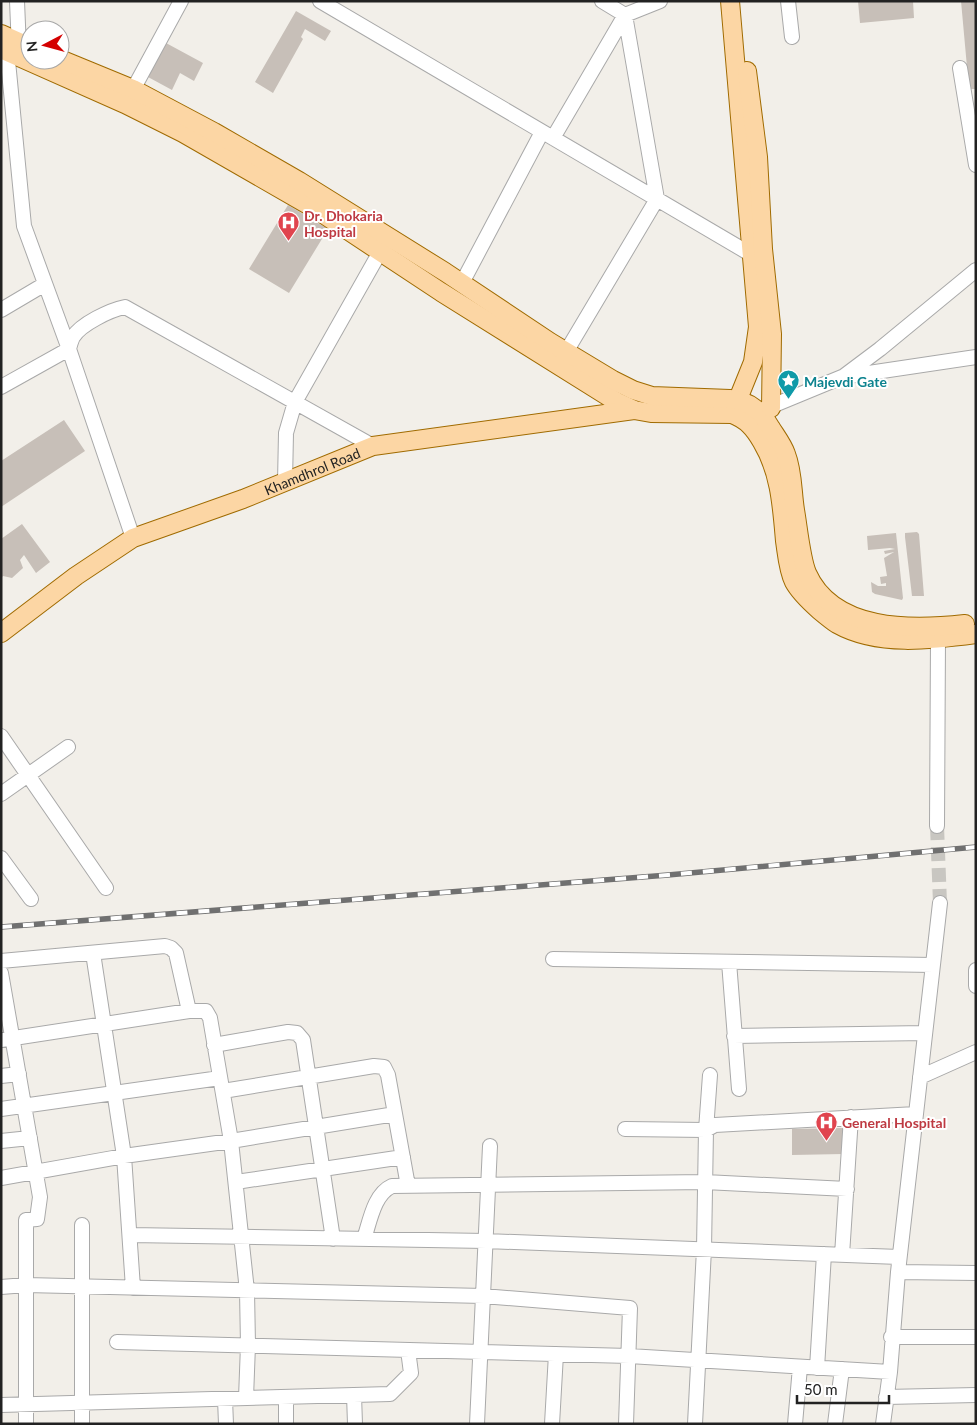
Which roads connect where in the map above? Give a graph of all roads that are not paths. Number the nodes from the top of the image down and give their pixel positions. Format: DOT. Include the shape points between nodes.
graph roads {
  1 [pos="17,1"];
  2 [pos="182,1"];
  3 [pos="320,1"];
  4 [pos="602,1"];
  5 [pos="660,1"];
  6 [pos="730,1"];
  7 [pos="739,1"];
  8 [pos="788,1"];
  9 [pos="625,15"];
  10 [pos="1,34"];
  11 [pos="792,38"];
  12 [pos="15,49"];
  13 [pos="70,63"];
  14 [pos="960,68"];
  15 [pos="133,89"];
  16 [pos="124,104"];
  17 [pos="548,135"];
  18 [pos="976,165"];
  19 [pos="657,199"];
  20 [pos="384,244"];
  21 [pos="752,255"];
  22 [pos="976,270"];
  23 [pos="462,283"];
  24 [pos="45,284"];
  25 [pos="1,310"];
  26 [pos="69,349"];
  27 [pos="566,352"];
  28 [pos="976,357"];
  29 [pos="842,378"];
  30 [pos="1,387"];
  31 [pos="652,396"];
  32 [pos="295,402"];
  33 [pos="634,410"];
  34 [pos="765,410"];
  35 [pos="738,411"];
  36 [pos="373,446"];
  37 [pos="285,482"];
  38 [pos="133,538"];
  39 [pos="976,623"];
  40 [pos="1,633"];
  41 [pos="976,634"];
  42 [pos="938,639"];
  43 [pos="1,736"];
  44 [pos="68,747"];
  45 [pos="28,775"];
  46 [pos="1,794"];
  47 [pos="937,826"];
  48 [pos="1,858"];
  49 [pos="106,888"];
  50 [pos="31,899"];
  51 [pos="940,903"];
  52 [pos="93,953"];
  53 [pos="553,958"];
  54 [pos="1,961"];
  55 [pos="728,962"];
  56 [pos="933,965"];
  57 [pos="976,970"];
  58 [pos="1,973"];
  59 [pos="976,986"];
  60 [pos="189,1011"];
  61 [pos="104,1024"];
  62 [pos="925,1033"];
  63 [pos="734,1036"];
  64 [pos="7,1039"];
  65 [pos="214,1045"];
  66 [pos="976,1052"];
  67 [pos="19,1074"];
  68 [pos="710,1075"];
  69 [pos="1,1076"];
  70 [pos="309,1077"];
  71 [pos="920,1077"];
  72 [pos="221,1085"];
  73 [pos="739,1089"];
  74 [pos="114,1093"];
  75 [pos="24,1106"];
  76 [pos="1,1109"];
  77 [pos="395,1114"];
  78 [pos="916,1114"];
  79 [pos="852,1117"];
  80 [pos="316,1127"];
  81 [pos="625,1128"];
  82 [pos="706,1130"];
  83 [pos="30,1138"];
  84 [pos="1,1141"];
  85 [pos="231,1141"];
  86 [pos="490,1146"];
  87 [pos="124,1156"];
  88 [pos="403,1157"];
  89 [pos="323,1169"];
  90 [pos="36,1171"];
  91 [pos="1,1178"];
  92 [pos="236,1182"];
  93 [pos="706,1182"];
  94 [pos="488,1185"];
  95 [pos="408,1186"];
  96 [pos="847,1189"];
  97 [pos="82,1226"];
  98 [pos="130,1235"];
  99 [pos="242,1237"];
  100 [pos="333,1238"];
  101 [pos="364,1239"];
  102 [pos="486,1241"];
  103 [pos="704,1249"];
  104 [pos="824,1254"];
  105 [pos="842,1255"];
  106 [pos="899,1257"];
  107 [pos="898,1272"];
  108 [pos="976,1273"];
  109 [pos="26,1285"];
  110 [pos="1,1287"];
  111 [pos="81,1287"];
  112 [pos="133,1288"];
  113 [pos="247,1290"];
  114 [pos="483,1296"];
  115 [pos="891,1337"];
  116 [pos="976,1337"];
  117 [pos="117,1342"];
  118 [pos="248,1345"];
  119 [pos="408,1350"];
  120 [pos="480,1352"];
  121 [pos="556,1354"];
  122 [pos="629,1356"];
  123 [pos="698,1360"];
  124 [pos="800,1367"];
  125 [pos="817,1368"];
  126 [pos="842,1370"];
  127 [pos="890,1372"];
  128 [pos="354,1395"];
  129 [pos="976,1395"];
  130 [pos="286,1397"];
  131 [pos="886,1397"];
  132 [pos="225,1398"];
  133 [pos="246,1398"];
  134 [pos="83,1402"];
  135 [pos="26,1404"];
  136 [pos="1,1405"];
  137 [pos="26,1424"];
  138 [pos="82,1424"];
  139 [pos="226,1424"];
  140 [pos="286,1424"];
  141 [pos="355,1424"];
  142 [pos="477,1424"];
  143 [pos="552,1424"];
  144 [pos="626,1424"];
  145 [pos="695,1424"];
  146 [pos="795,1424"];
  147 [pos="835,1424"];
  148 [pos="883,1424"];
  1 -- 12 [label="street"];
  2 -- 15 [label="street"];
  3 -- 17 [label="street"];
  4 -- 9 [label="street"];
  5 -- 9 [label="street"];
  6 -- 21 [label="main road"];
  7 -- 34 [label="main road" via="758,157 772,334"];
  8 -- 11 [label="street"];
  9 -- 17 [label="street"];
  9 -- 19 [label="street"];
  10 -- 12 [label="main road"];
  12 -- 16 [label="main road"];
  12 -- 24 [label="street" via="24,226"];
  13 -- 15 [label="main road"];
  14 -- 18 [label="street"];
  15 -- 16 [label="street"];
  15 -- 20 [label="main road" via="299,181"];
  16 -- 20 [label="main road"];
  17 -- 19 [label="street"];
  17 -- 23 [label="street"];
  19 -- 21 [label="street"];
  19 -- 27 [label="street"];
  20 -- 23 [label="main road"];
  20 -- 32 [label="street"];
  20 -- 33 [label="main road" via="441,292"];
  21 -- 35 [label="main road" via="758,327"];
  22 -- 29 [label="street"];
  23 -- 27 [label="main road"];
  24 -- 25 [label="street"];
  24 -- 26 [label="street"];
  26 -- 30 [label="street"];
  26 -- 32 [label="street" via="80,330 113,309 124,307"];
  26 -- 38 [label="street"];
  27 -- 31 [label="main road" via="613,380"];
  28 -- 29 [label="street"];
  29 -- 34 [label="street"];
  31 -- 33 [label="main road"];
  31 -- 35 [label="main road"];
  32 -- 36 [label="street"];
  32 -- 37 [label="street" via="286,433"];
  33 -- 35 [label="main road" via="651,413"];
  33 -- 36 [label="main road, Khamdhrol Road"];
  34 -- 35 [label="main road" via="750,404"];
  34 -- 39 [label="main road" via="790,465 806,572 826,601 846,613 889,625 920,627"];
  35 -- 42 [label="main road" via="769,454 779,484 787,555 794,581 808,601 836,624 856,633 881,639"];
  36 -- 37 [label="main road, Khamdhrol Road"];
  37 -- 38 [label="main road, Khamdhrol Road"];
  38 -- 40 [label="main road, Khamdhrol Road"];
  41 -- 42 [label="main road"];
  42 -- 47 [label="street"];
  43 -- 45 [label="street"];
  44 -- 45 [label="street"];
  45 -- 46 [label="street"];
  45 -- 49 [label="street"];
  48 -- 50 [label="street"];
  51 -- 56 [label="street"];
  52 -- 54 [label="street"];
  52 -- 60 [label="street" via="171,948 176,954"];
  52 -- 61 [label="street"];
  53 -- 55 [label="street"];
  55 -- 56 [label="street"];
  55 -- 63 [label="street"];
  56 -- 62 [label="street"];
  57 -- 59 [label="street"];
  58 -- 64 [label="street"];
  60 -- 61 [label="street"];
  60 -- 65 [label="street" via="206,1011"];
  61 -- 64 [label="street"];
  61 -- 74 [label="street"];
  62 -- 63 [label="street"];
  62 -- 71 [label="street"];
  63 -- 73 [label="street"];
  64 -- 67 [label="street"];
  65 -- 70 [label="street" via="297,1033 303,1040"];
  65 -- 72 [label="street"];
  66 -- 71 [label="street"];
  67 -- 69 [label="street"];
  67 -- 75 [label="street"];
  68 -- 82 [label="street"];
  70 -- 72 [label="street"];
  70 -- 77 [label="street" via="384,1067"];
  70 -- 80 [label="street"];
  71 -- 78 [label="street"];
  72 -- 74 [label="street"];
  72 -- 85 [label="street"];
  74 -- 75 [label="street"];
  74 -- 87 [label="street"];
  75 -- 76 [label="street"];
  75 -- 83 [label="street"];
  77 -- 80 [label="street"];
  77 -- 88 [label="street"];
  78 -- 79 [label="street"];
  78 -- 106 [label="street"];
  79 -- 82 [label="street" via="714,1125"];
  79 -- 96 [label="street"];
  80 -- 85 [label="street"];
  80 -- 89 [label="street"];
  81 -- 82 [label="street"];
  82 -- 93 [label="street"];
  83 -- 84 [label="street"];
  83 -- 90 [label="street"];
  85 -- 87 [label="street"];
  85 -- 92 [label="street"];
  86 -- 94 [label="street"];
  87 -- 90 [label="street"];
  87 -- 98 [label="street"];
  88 -- 89 [label="street"];
  88 -- 95 [label="street"];
  89 -- 92 [label="street"];
  89 -- 100 [label="street"];
  90 -- 91 [label="street"];
  90 -- 109 [label="street" via="40,1197 37,1220 26,1220"];
  92 -- 99 [label="street"];
  93 -- 94 [label="street"];
  93 -- 96 [label="street"];
  93 -- 103 [label="street"];
  94 -- 95 [label="street"];
  94 -- 102 [label="street"];
  95 -- 101 [label="street" via="392,1186 378,1197"];
  96 -- 105 [label="street"];
  97 -- 111 [label="street"];
  98 -- 99 [label="street"];
  98 -- 112 [label="street"];
  99 -- 100 [label="street"];
  99 -- 113 [label="street"];
  100 -- 101 [label="street"];
  101 -- 102 [label="street"];
  102 -- 103 [label="street"];
  102 -- 114 [label="street"];
  103 -- 104 [label="street"];
  103 -- 123 [label="street"];
  104 -- 105 [label="street"];
  104 -- 125 [label="street"];
  105 -- 106 [label="street"];
  106 -- 107 [label="street"];
  107 -- 108 [label="street"];
  107 -- 115 [label="street"];
  109 -- 110 [label="street"];
  109 -- 111 [label="street"];
  109 -- 135 [label="street"];
  111 -- 112 [label="street"];
  111 -- 134 [label="street"];
  112 -- 113 [label="street"];
  113 -- 114 [label="street"];
  113 -- 118 [label="street"];
  114 -- 120 [label="street"];
  114 -- 122 [label="street" via="630,1308"];
  115 -- 116 [label="street"];
  115 -- 127 [label="street"];
  117 -- 118 [label="street"];
  118 -- 119 [label="street"];
  118 -- 133 [label="street"];
  119 -- 120 [label="street"];
  119 -- 128 [label="street" via="411,1373 390,1394"];
  120 -- 121 [label="street"];
  120 -- 142 [label="street"];
  121 -- 122 [label="street"];
  121 -- 143 [label="street"];
  122 -- 123 [label="street"];
  122 -- 144 [label="street"];
  123 -- 124 [label="street"];
  123 -- 145 [label="street"];
  124 -- 125 [label="street"];
  124 -- 146 [label="street"];
  125 -- 126 [label="street"];
  126 -- 127 [label="street"];
  126 -- 147 [label="street"];
  127 -- 131 [label="street"];
  128 -- 130 [label="street"];
  128 -- 141 [label="street"];
  129 -- 131 [label="street"];
  130 -- 133 [label="street"];
  130 -- 140 [label="street"];
  131 -- 148 [label="street"];
  132 -- 133 [label="street"];
  132 -- 134 [label="street"];
  132 -- 139 [label="street"];
  134 -- 135 [label="street"];
  134 -- 138 [label="street"];
  135 -- 136 [label="street"];
  135 -- 137 [label="street"];
}
